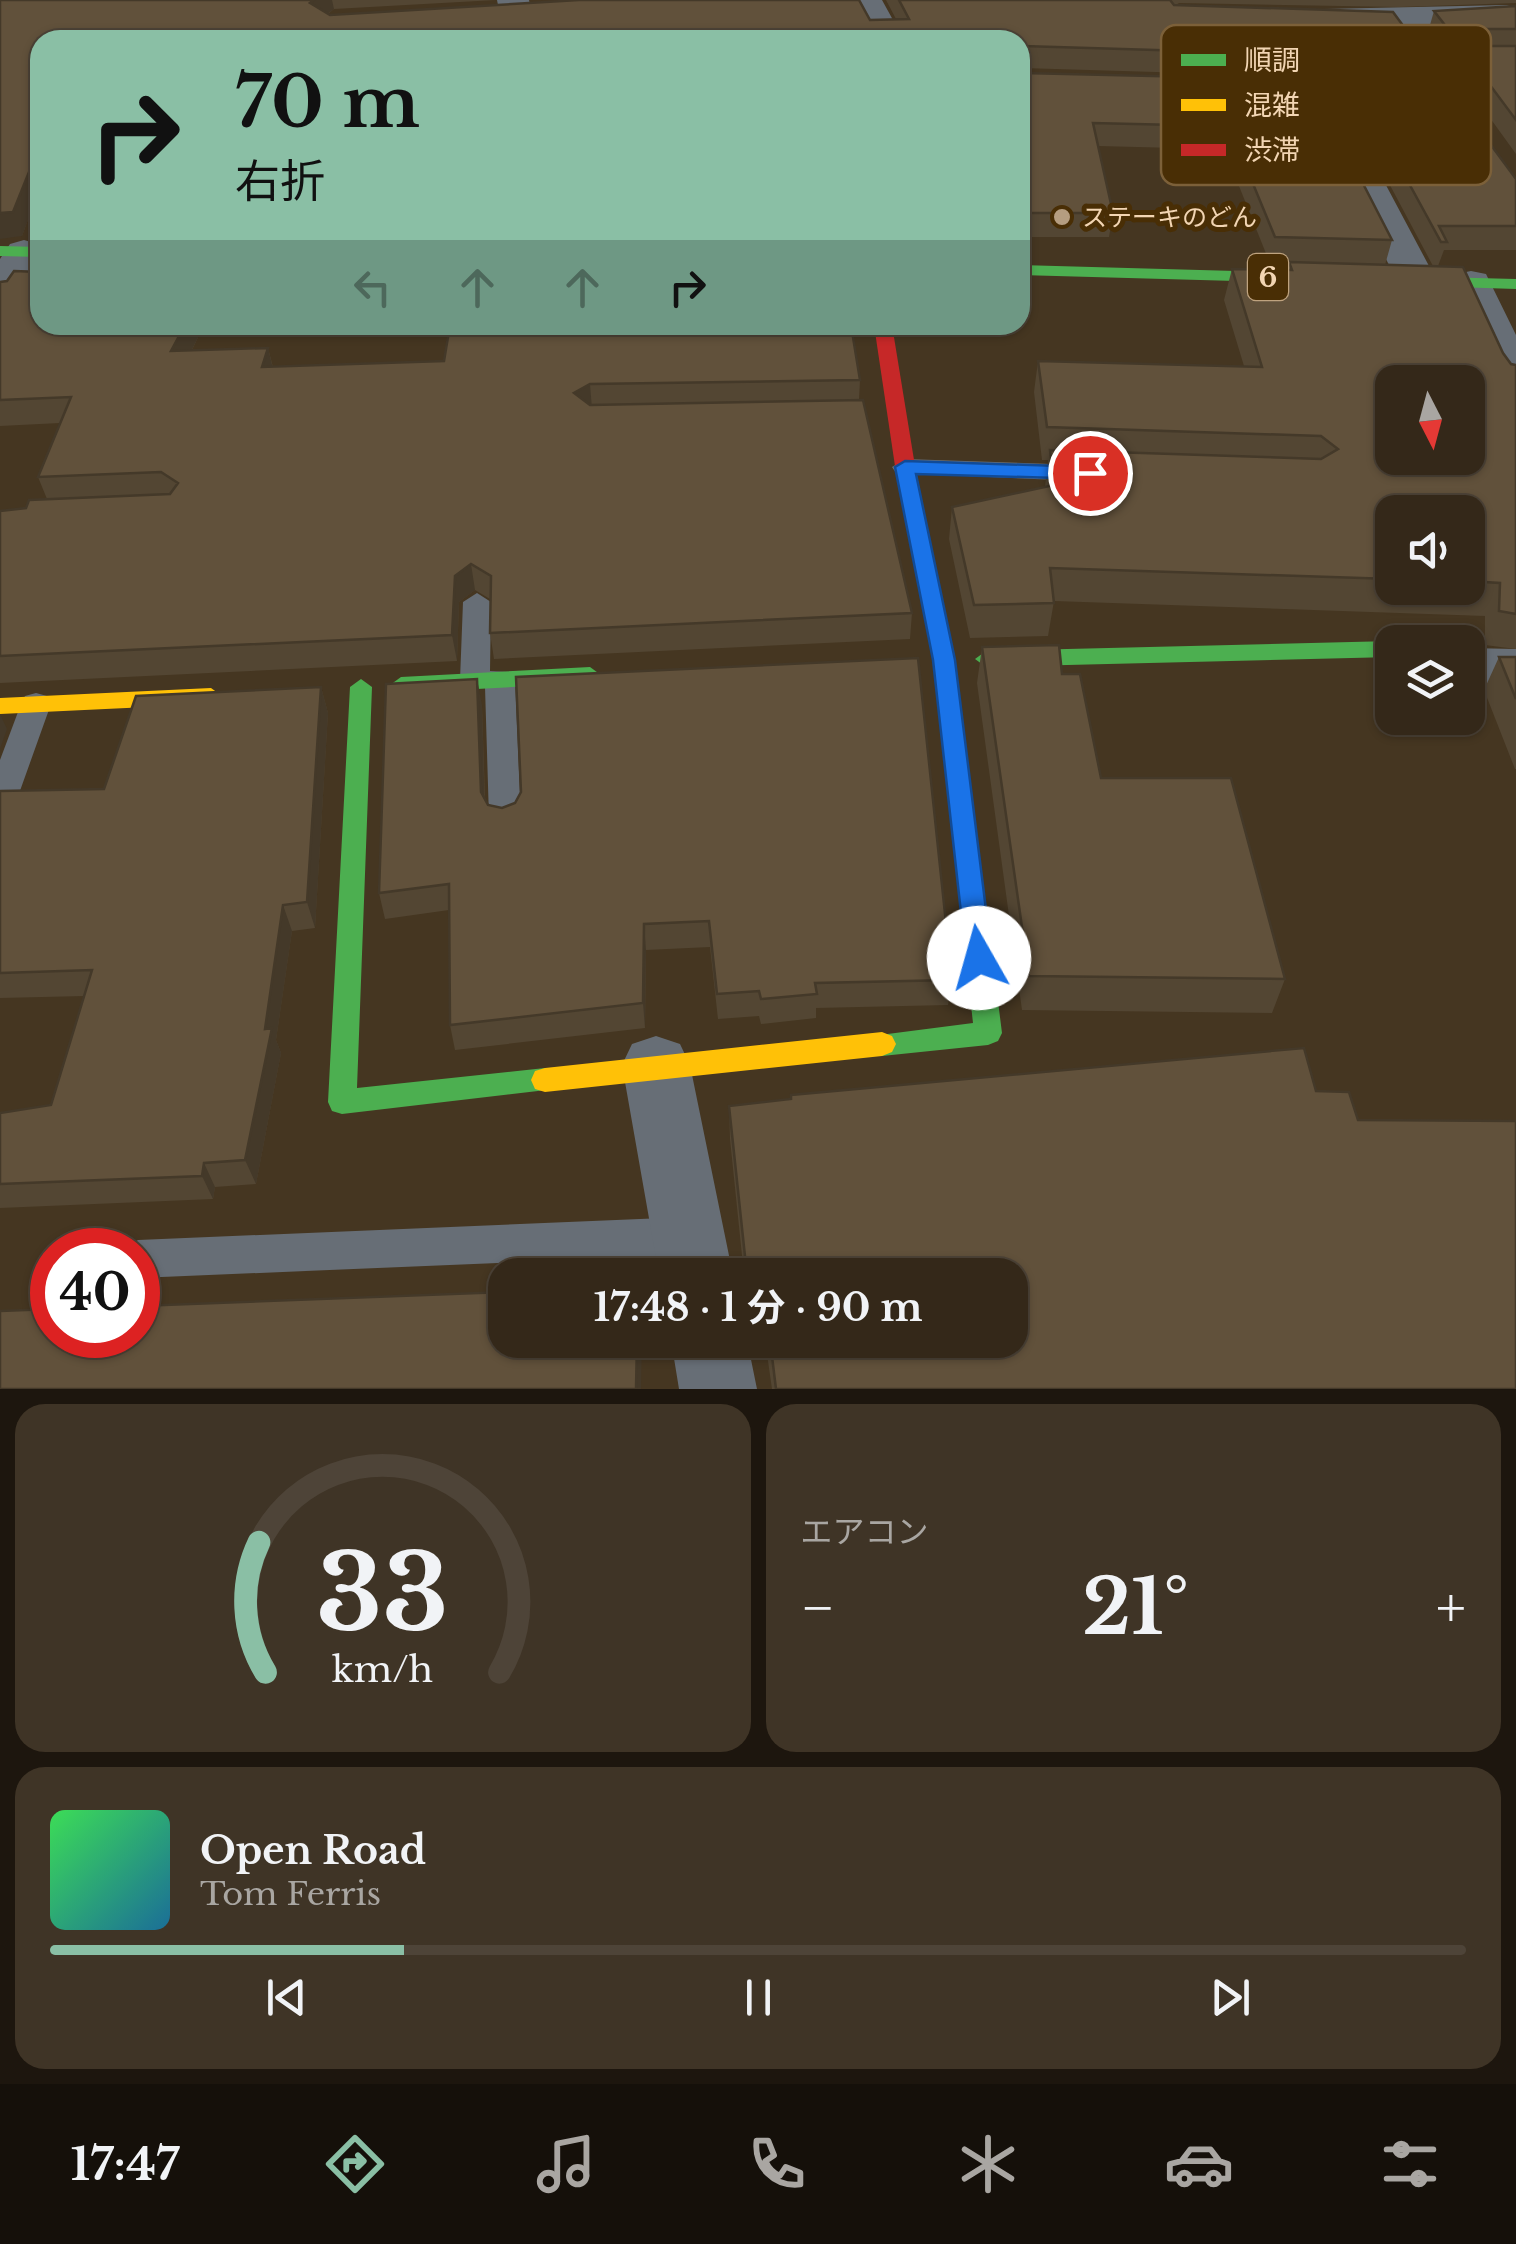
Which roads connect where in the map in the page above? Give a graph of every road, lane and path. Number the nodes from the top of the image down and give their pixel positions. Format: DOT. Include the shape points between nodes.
graph roads {
  1 [pos="866,0"];
  2 [pos="478,12"];
  3 [pos="1516,14"];
  4 [pos="524,16"];
  5 [pos="1300,19"];
  6 [pos="1399,20"];
  7 [pos="1403,25"];
  8 [pos="882,30"];
  9 [pos="1367,185"];
  10 [pos="21,252"];
  11 [pos="1030,270"];
  12 [pos="1322,278"];
  13 [pos="1379,280"];
  14 [pos="1417,281"];
  15 [pos="1471,283"];
  16 [pos="1516,284"];
  17 [pos="0,294"];
  18 [pos="883,335"];
  19 [pos="1516,383"];
  20 [pos="905,467"];
  21 [pos="1118,474"];
  22 [pos="478,602"];
  23 [pos="1375,649"];
  24 [pos="944,660"];
  25 [pos="917,661"];
  26 [pos="1485,667"];
  27 [pos="1516,668"];
  28 [pos="616,674"];
  29 [pos="488,680"];
  30 [pos="227,695"];
  31 [pos="36,704"];
  32 [pos="0,706"];
  33 [pos="0,802"];
  34 [pos="505,818"];
  35 [pos="656,1066"];
  36 [pos="692,1255"];
  37 [pos="160,1259"];
  38 [pos="712,1358"];
  39 [pos="718,1389"];
  1 -- 8 [label="street"];
  2 -- 4 [label="street"];
  3 -- 6 [label="street"];
  5 -- 6 [label="street"];
  6 -- 7 [label="street"];
  9 -- 14 [label="street"];
  10 -- 17 [label="street"];
  11 -- 12 [label="street, 6"];
  13 -- 14 [label="street"];
  14 -- 15 [label="street"];
  15 -- 16 [label="street"];
  15 -- 19 [label="street"];
  18 -- 20 [label="street" via="885,416"];
  20 -- 21 [label="lane"];
  20 -- 24 [label="street"];
  22 -- 29 [label="lane"];
  23 -- 24 [label="street"];
  24 -- 25 [label="street"];
  24 -- 35 [label="street" via="988,1033"];
  26 -- 27 [label="street"];
  28 -- 29 [label="street"];
  29 -- 34 [label="lane"];
  29 -- 35 [label="street" via="352,688 342,1102"];
  30 -- 31 [label="street"];
  31 -- 32 [label="street"];
  31 -- 33 [label="lane"];
  35 -- 36 [label="street"];
  36 -- 37 [label="lane"];
  38 -- 39 [label="street"];
}
